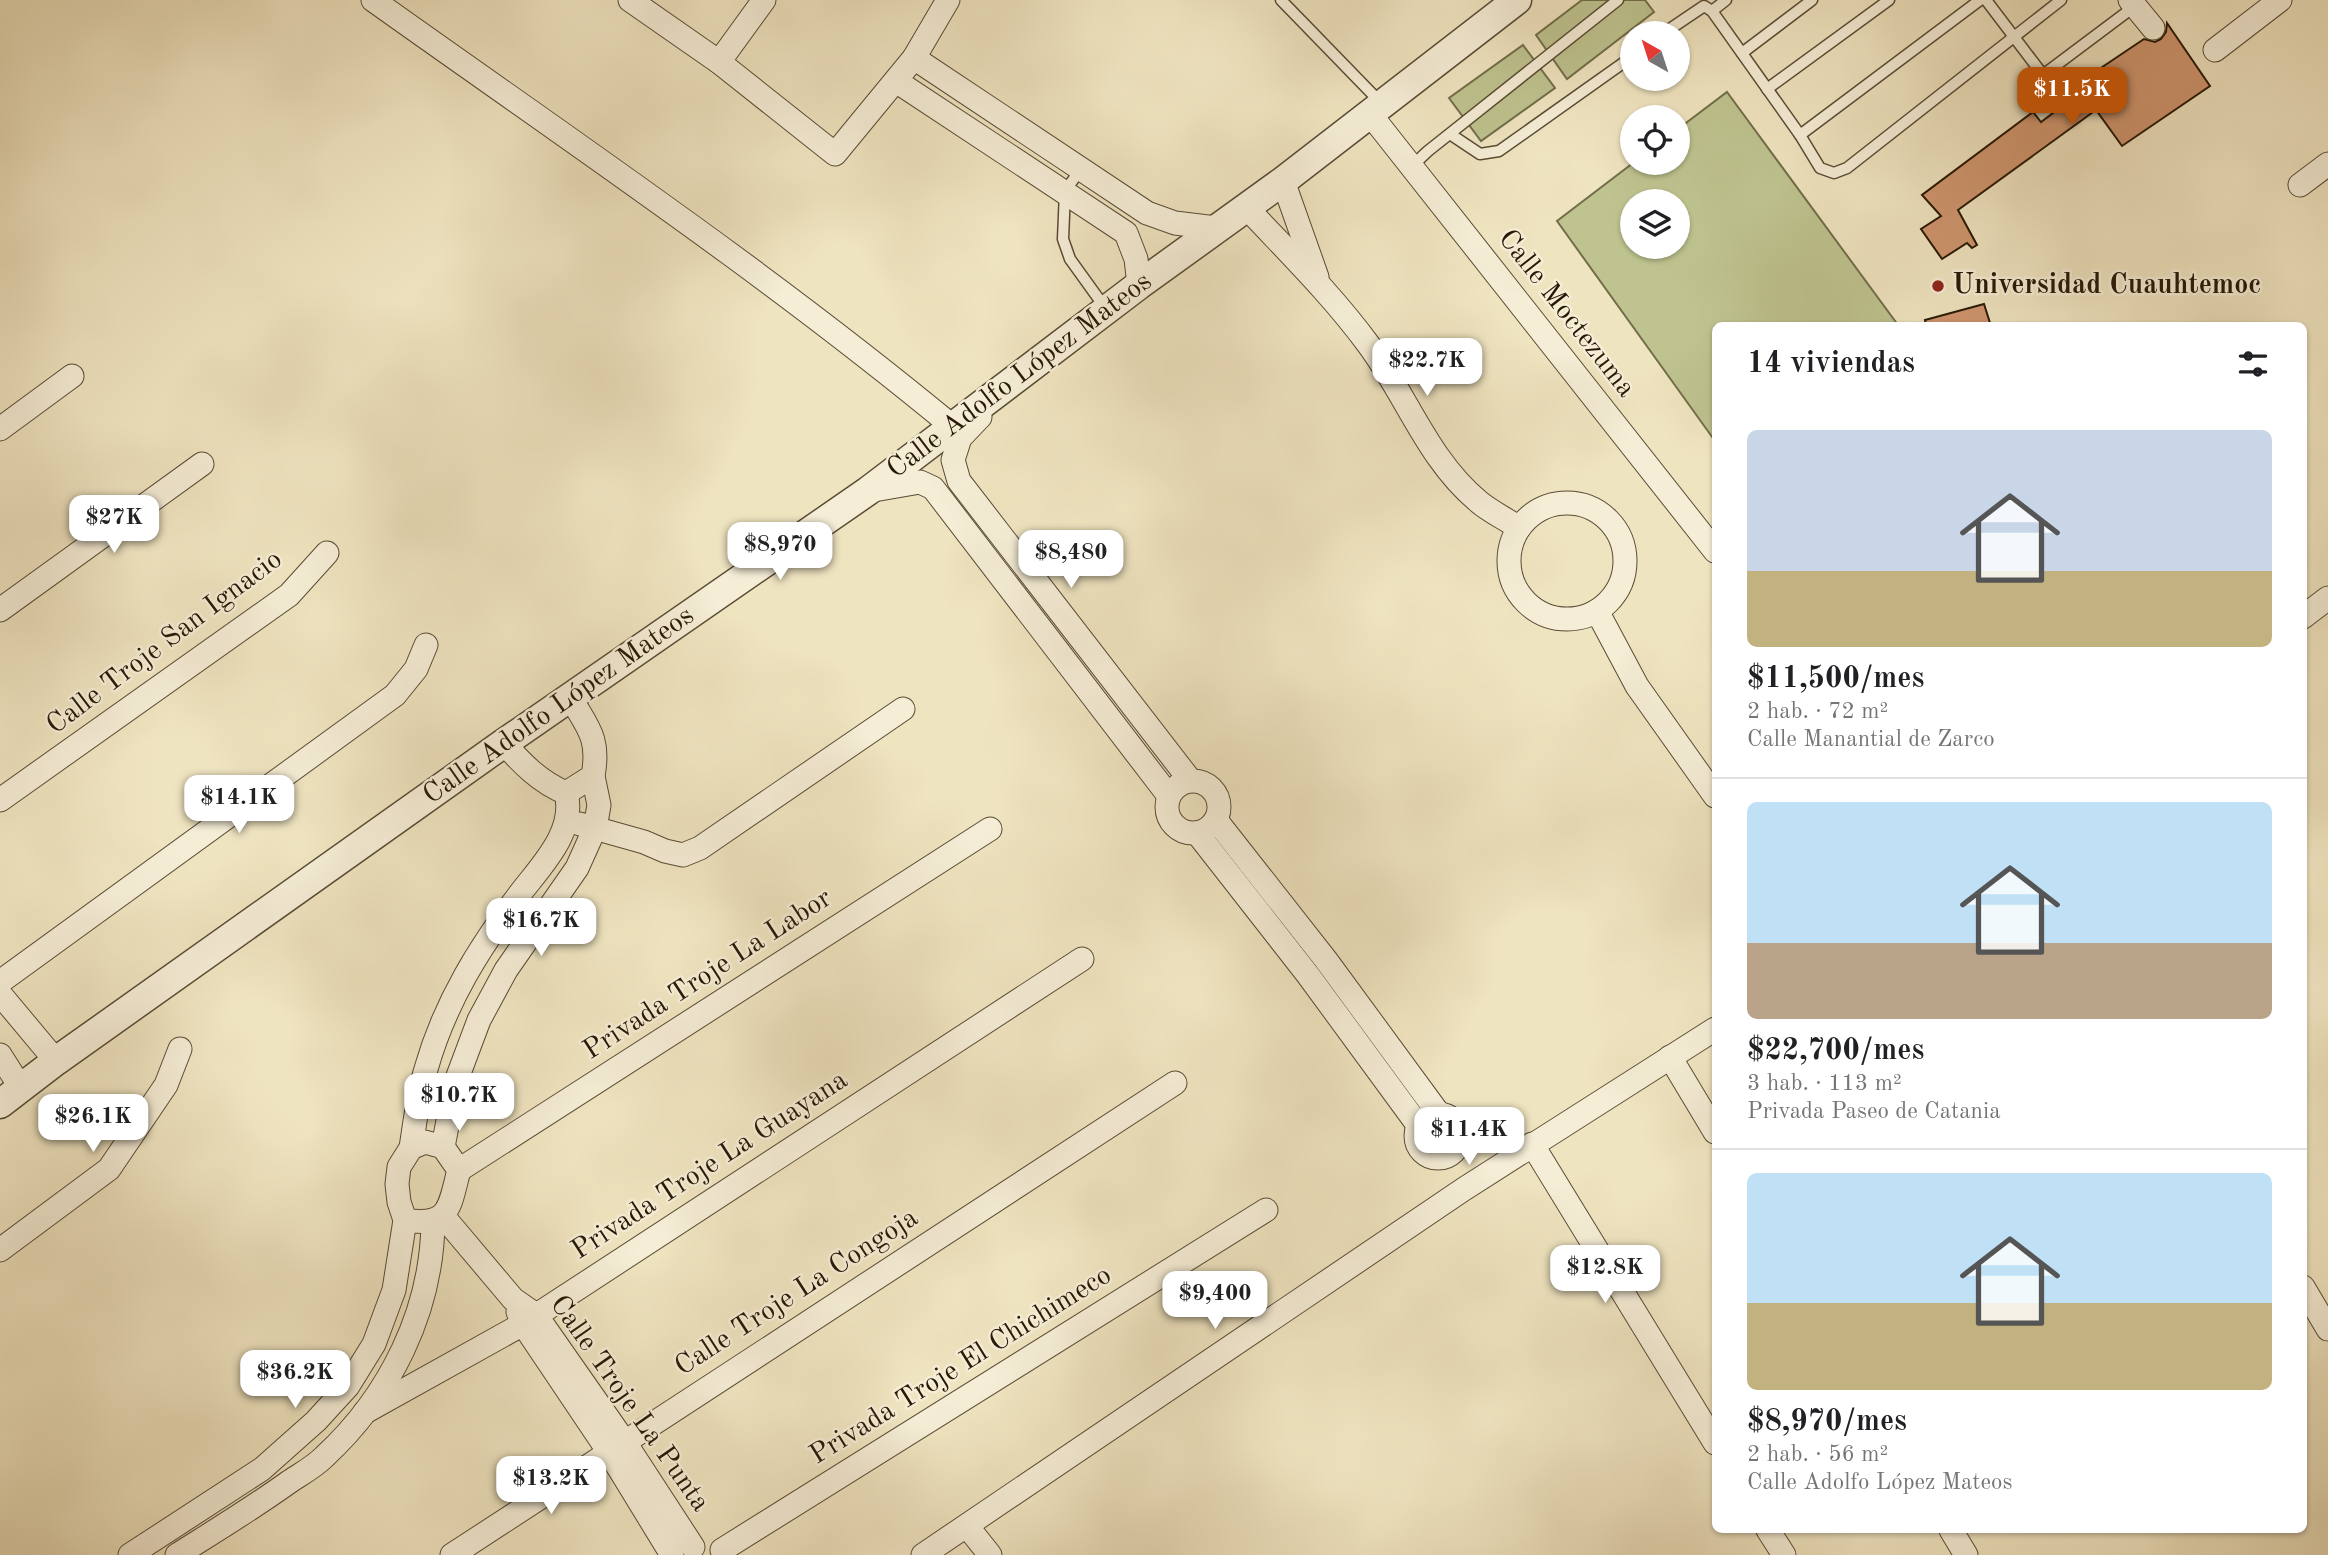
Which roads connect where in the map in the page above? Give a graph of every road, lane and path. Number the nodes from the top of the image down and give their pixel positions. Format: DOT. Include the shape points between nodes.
graph roads {
  1 [pos="373,0"];
  2 [pos="630,0"];
  3 [pos="764,0"];
  4 [pos="948,0"];
  5 [pos="1281,0"];
  6 [pos="1517,0"];
  7 [pos="1618,0"];
  8 [pos="1726,0"];
  9 [pos="1812,0"];
  10 [pos="1889,0"];
  11 [pos="1980,0"];
  12 [pos="1986,0"];
  13 [pos="2061,0"];
  14 [pos="2280,0"];
  15 [pos="2133,3"];
  16 [pos="1712,11"];
  17 [pos="1682,21"];
  18 [pos="2153,28"];
  19 [pos="2014,37"];
  20 [pos="2215,50"];
  21 [pos="1742,53"];
  22 [pos="914,58"];
  23 [pos="719,62"];
  24 [pos="1620,65"];
  25 [pos="897,80"];
  26 [pos="1767,89"];
  27 [pos="1376,109"];
  28 [pos="1450,134"];
  29 [pos="1800,135"];
  30 [pos="2328,164"];
  31 [pos="1411,167"];
  32 [pos="1082,168"];
  33 [pos="1283,181"];
  34 [pos="2300,185"];
  35 [pos="1065,191"];
  36 [pos="1247,208"];
  37 [pos="1216,228"];
  38 [pos="1139,285"];
  39 [pos="1321,288"];
  40 [pos="1107,309"];
  41 [pos="72,376"];
  42 [pos="989,399"];
  43 [pos="952,426"];
  44 [pos="0,429"];
  45 [pos="202,464"];
  46 [pos="868,491"];
  47 [pos="1520,528"];
  48 [pos="1712,547"];
  49 [pos="327,554"];
  50 [pos="2328,598"];
  51 [pos="0,610"];
  52 [pos="1597,611"];
  53 [pos="2307,614"];
  54 [pos="1083,642"];
  55 [pos="426,645"];
  56 [pos="1062,657"];
  57 [pos="570,697"];
  58 [pos="903,709"];
  59 [pos="504,743"];
  60 [pos="593,776"];
  61 [pos="1190,780"];
  62 [pos="1712,792"];
  63 [pos="566,793"];
  64 [pos="1169,796"];
  65 [pos="0,800"];
  66 [pos="566,821"];
  67 [pos="1206,827"];
  68 [pos="595,828"];
  69 [pos="990,829"];
  70 [pos="1082,959"];
  71 [pos="1317,967"];
  72 [pos="0,982"];
  73 [pos="0,994"];
  74 [pos="1712,1031"];
  75 [pos="180,1049"];
  76 [pos="0,1055"];
  77 [pos="1670,1057"];
  78 [pos="56,1061"];
  79 [pos="1175,1083"];
  80 [pos="11,1096"];
  81 [pos="1439,1114"];
  82 [pos="1418,1125"];
  83 [pos="1712,1127"];
  84 [pos="1532,1144"];
  85 [pos="443,1147"];
  86 [pos="411,1148"];
  87 [pos="459,1170"];
  88 [pos="1266,1210"];
  89 [pos="438,1219"];
  90 [pos="405,1220"];
  91 [pos="0,1250"];
  92 [pos="2307,1294"];
  93 [pos="529,1320"];
  94 [pos="2328,1329"];
  95 [pos="365,1412"];
  96 [pos="1712,1438"];
  97 [pos="617,1447"];
  98 [pos="967,1526"];
  99 [pos="1770,1533"];
  100 [pos="1953,1533"];
  101 [pos="681,1552"];
  102 [pos="723,1553"];
  103 [pos="130,1555"];
  104 [pos="177,1555"];
  105 [pos="452,1555"];
  106 [pos="922,1555"];
  107 [pos="990,1555"];
  108 [pos="1783,1555"];
  109 [pos="1966,1555"];
  1 -- 43 [label="street" via="772,283"];
  2 -- 23 [label="street"];
  3 -- 23 [label="street"];
  4 -- 22 [label="street"];
  5 -- 27 [label="lane"];
  6 -- 27 [label="street, Calle Adolfo López Mateos"];
  7 -- 28 [label="lane"];
  8 -- 16 [label="lane"];
  9 -- 21 [label="lane"];
  10 -- 26 [label="lane"];
  11 -- 29 [label="lane"];
  12 -- 19 [label="lane"];
  13 -- 19 [label="lane"];
  14 -- 20 [label="street"];
  15 -- 18 [label="street"];
  15 -- 19 [label="lane" via="2043,75"];
  16 -- 17 [label="lane" via="1704,6"];
  16 -- 21 [label="lane"];
  19 -- 29 [label="lane" via="1834,173 1820,168"];
  21 -- 26 [label="lane"];
  22 -- 25 [label="street"];
  22 -- 32 [label="street"];
  23 -- 25 [label="street" via="835,154"];
  24 -- 28 [label="lane" via="1499,151 1480,154"];
  25 -- 35 [label="street"];
  26 -- 29 [label="lane"];
  27 -- 31 [label="street, Calle Moctezuma"];
  27 -- 33 [label="street, Calle Adolfo López Mateos"];
  28 -- 31 [label="lane"];
  30 -- 34 [label="street"];
  31 -- 48 [label="street, Calle Moctezuma"];
  32 -- 35 [label="lane"];
  32 -- 37 [label="street" via="1147,213 1175,223"];
  33 -- 36 [label="street, Calle Adolfo López Mateos"];
  33 -- 39 [label="street"];
  35 -- 38 [label="street" via="1126,233"];
  35 -- 40 [label="lane" via="1063,239 1070,259"];
  36 -- 37 [label="street, Calle Adolfo López Mateos"];
  36 -- 39 [label="street"];
  37 -- 38 [label="street, Calle Adolfo López Mateos"];
  38 -- 40 [label="street, Calle Adolfo López Mateos"];
  39 -- 47 [label="street" via="1384,365 1444,466 1479,502"];
  40 -- 42 [label="street, Calle Adolfo López Mateos"];
  41 -- 44 [label="street"];
  42 -- 43 [label="street, Calle Adolfo López Mateos"];
  42 -- 54 [label="street" via="978,421 960,438 953,460 959,481"];
  43 -- 46 [label="street, Calle Adolfo López Mateos"];
  45 -- 51 [label="street"];
  46 -- 56 [label="street" via="920,482 933,488"];
  46 -- 57 [label="street, Calle Adolfo López Mateos"];
  47 -- 52 [label="street" via="1511,545 1509,565 1513,585 1524,601 1558,619 1578,619"];
  47 -- 52 [label="street" via="1532,514 1567,503 1586,505 1616,527 1626,562 1622,582 1612,599"];
  49 -- 65 [label="street, Calle Troje San Ignacio" via="289,595"];
  50 -- 53 [label="street"];
  52 -- 62 [label="street" via="1637,687"];
  54 -- 56 [label="street"];
  54 -- 61 [label="street"];
  55 -- 72 [label="street" via="416,669 395,695"];
  56 -- 64 [label="street"];
  57 -- 59 [label="street, Calle Adolfo López Mateos"];
  57 -- 60 [label="street" via="595,740"];
  58 -- 68 [label="street" via="700,848 682,855"];
  59 -- 63 [label="street" via="547,785"];
  59 -- 78 [label="street, Calle Adolfo López Mateos"];
  60 -- 63 [label="street"];
  60 -- 68 [label="street" via="600,805"];
  61 -- 64 [label="street"];
  61 -- 67 [label="street" via="1206,783 1219,804"];
  63 -- 66 [label="street"];
  64 -- 67 [label="street" via="1169,819 1181,830"];
  66 -- 68 [label="street"];
  66 -- 86 [label="street" via="550,854 467,971 443,1017 425,1071"];
  67 -- 71 [label="street"];
  68 -- 85 [label="street" via="577,868 506,970 479,1020 455,1084"];
  69 -- 87 [label="street, Privada Troje La Labor"];
  70 -- 93 [label="street, Privada Troje La Guayana"];
  71 -- 81 [label="street"];
  71 -- 82 [label="street"];
  73 -- 78 [label="street"];
  74 -- 77 [label="street"];
  75 -- 91 [label="street" via="166,1085 109,1169"];
  76 -- 80 [label="street"];
  77 -- 83 [label="street"];
  77 -- 84 [label="street"];
  78 -- 80 [label="street, Calle Adolfo López Mateos"];
  79 -- 97 [label="street, Calle Troje La Congoja"];
  81 -- 82 [label="street"];
  81 -- 82 [label="street" via="1453,1119 1460,1132 1452,1153 1438,1158 1423,1153 1416,1140"];
  84 -- 96 [label="street"];
  84 -- 98 [label="street"];
  85 -- 86 [label="street" via="425,1142"];
  85 -- 87 [label="street"];
  86 -- 90 [label="street" via="399,1167 397,1184"];
  87 -- 89 [label="street" via="452,1198"];
  88 -- 102 [label="street, Privada Troje El Chichimeco"];
  89 -- 90 [label="street"];
  89 -- 93 [label="street, Calle Troje La Punta"];
  89 -- 95 [label="street" via="418,1316 393,1370"];
  90 -- 103 [label="street" via="394,1290 374,1344 348,1386 262,1469"];
  92 -- 94 [label="street"];
  93 -- 95 [label="street, Privada Troje La Guayana"];
  93 -- 97 [label="street, Calle Troje La Punta"];
  95 -- 104 [label="street" via="323,1458"];
  97 -- 101 [label="street, Calle Troje La Punta"];
  97 -- 105 [label="street, Calle Troje La Congoja"];
  98 -- 106 [label="street"];
  98 -- 107 [label="street"];
  99 -- 108 [label="street"];
  100 -- 109 [label="street"];
  101 -- 102 [label="street" via="708,1544"];
}
